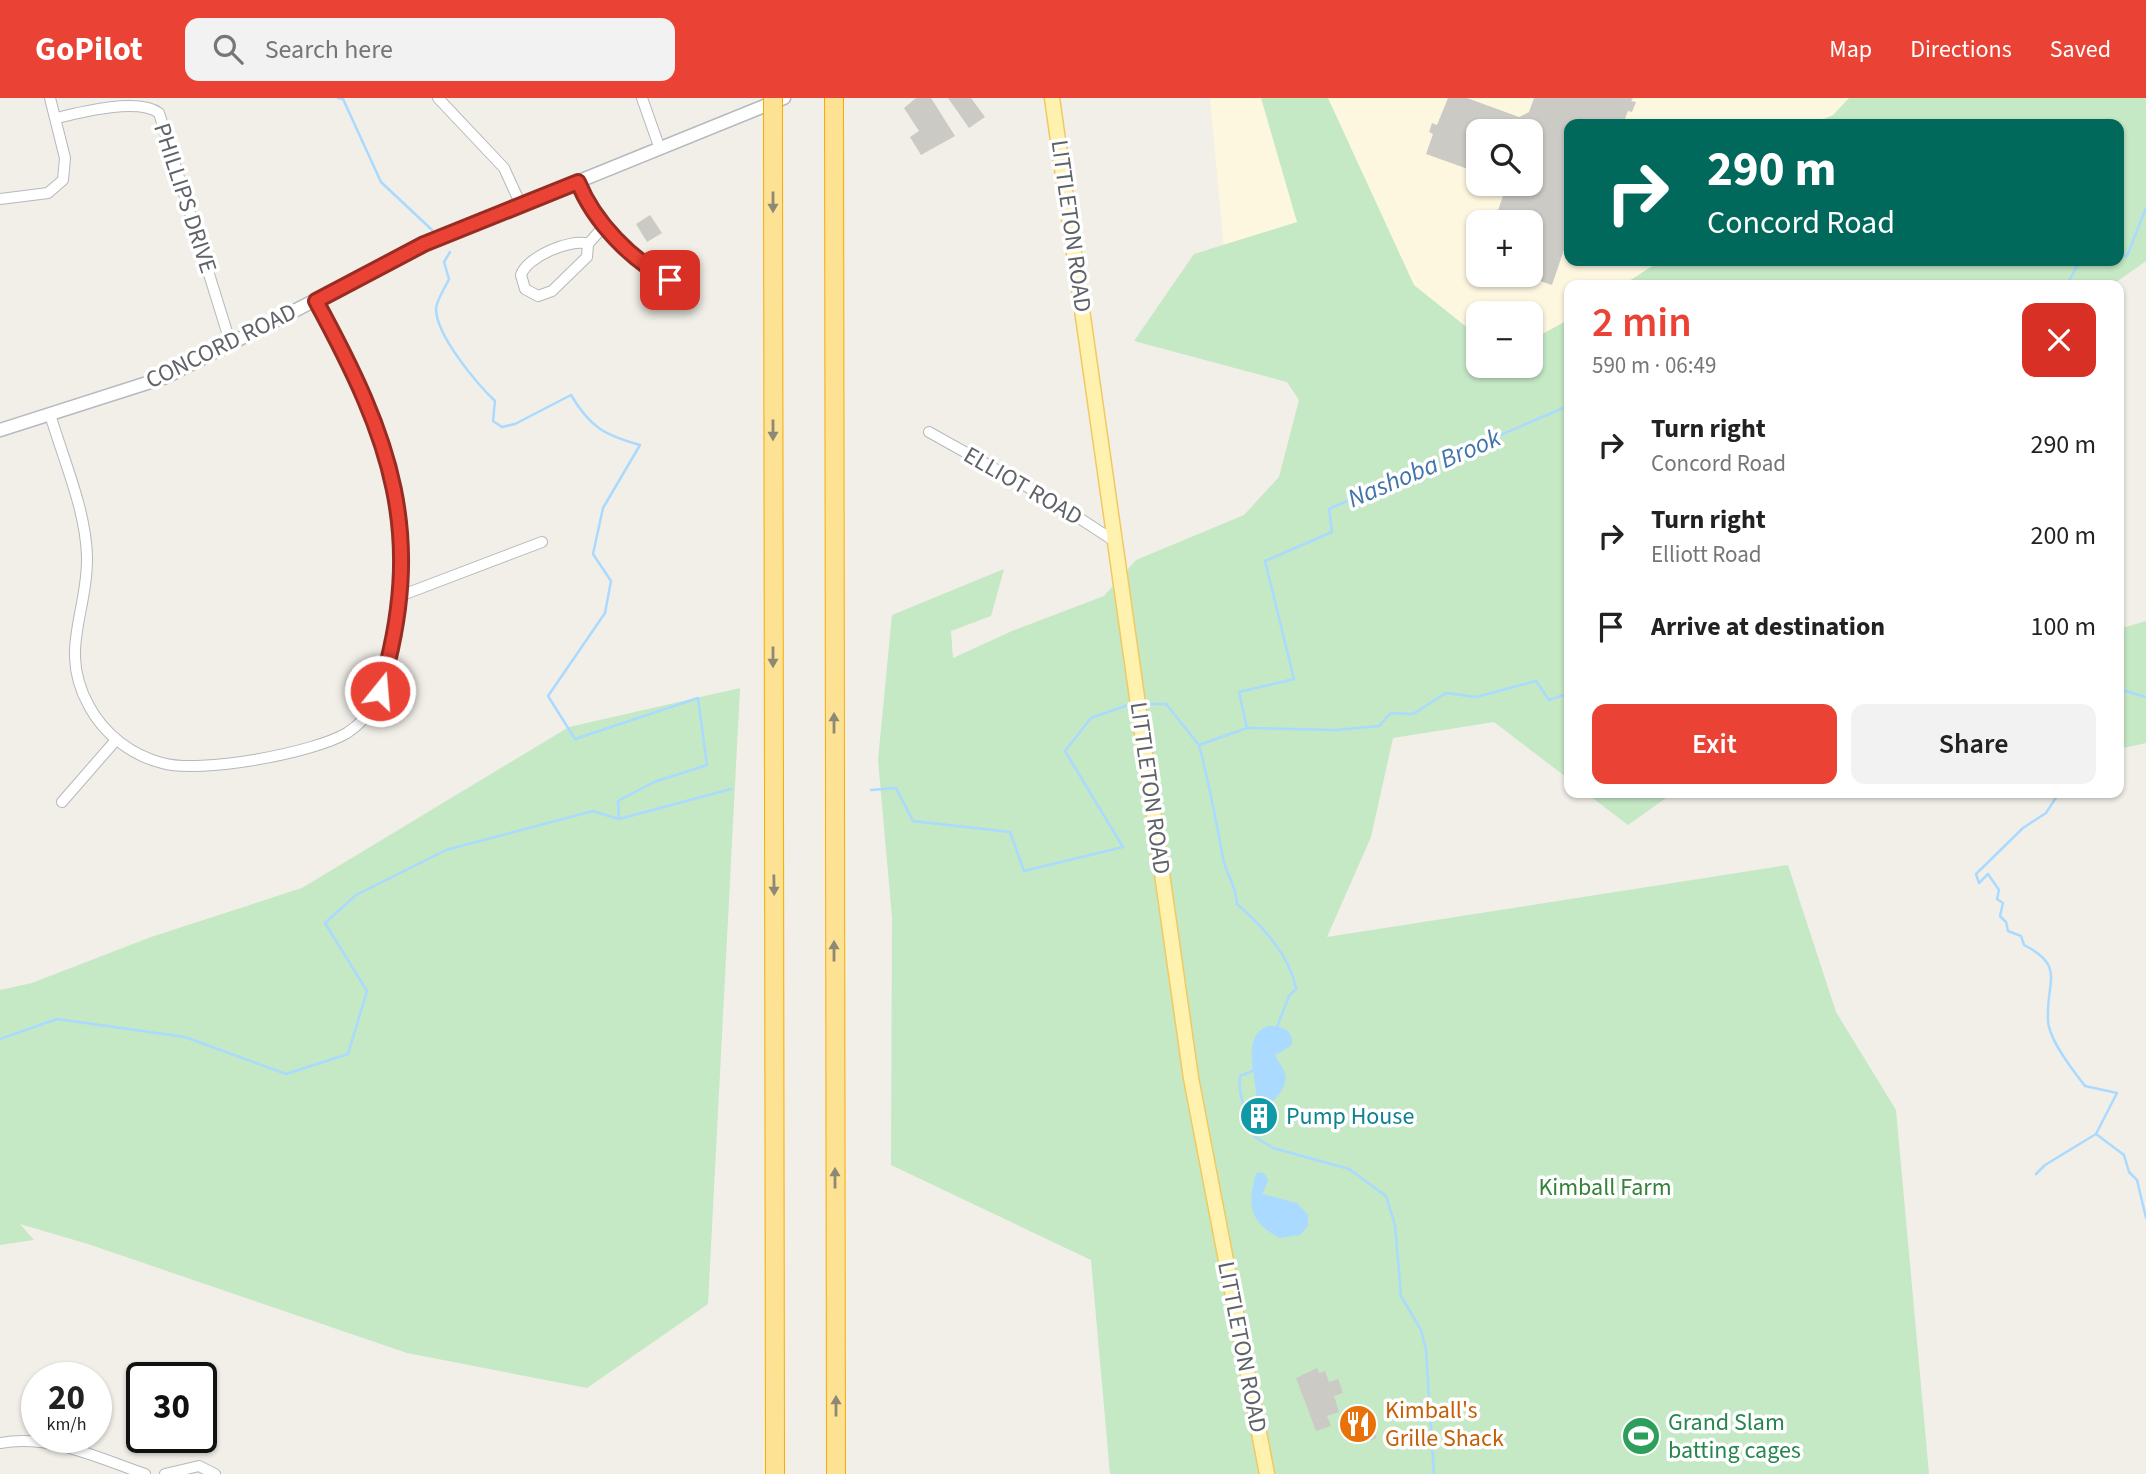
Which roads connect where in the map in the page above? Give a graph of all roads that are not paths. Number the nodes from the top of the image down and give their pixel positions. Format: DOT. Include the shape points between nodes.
graph roads {
  1 [pos="50,98"];
  2 [pos="438,98"];
  3 [pos="642,98"];
  4 [pos="773,98"];
  5 [pos="784,98"];
  6 [pos="1052,98"];
  7 [pos="834,106"];
  8 [pos="57,118"];
  9 [pos="660,149"];
  10 [pos="578,182"];
  11 [pos="0,199"];
  12 [pos="521,205"];
  13 [pos="605,225"];
  14 [pos="588,244"];
  15 [pos="693,278"];
  16 [pos="316,301"];
  17 [pos="231,345"];
  18 [pos="50,414"];
  19 [pos="0,430"];
  20 [pos="929,432"];
  21 [pos="542,541"];
  22 [pos="1116,542"];
  23 [pos="400,596"];
  24 [pos="116,740"];
  25 [pos="62,802"];
  26 [pos="0,1443"];
  27 [pos="145,1474"];
  28 [pos="165,1474"];
  29 [pos="215,1474"];
  30 [pos="775,1474"];
  31 [pos="836,1474"];
  32 [pos="1267,1474"];
  1 -- 8 [label="street"];
  2 -- 12 [label="street" via="504,168"];
  3 -- 9 [label="street"];
  4 -- 30 [label="highway, one-way, bridge"];
  5 -- 9 [label="main road, CONCORD ROAD"];
  6 -- 22 [label="main road, LITTLETON ROAD"];
  31 -- 7 [label="highway, one-way"];
  8 -- 11 [label="street" via="65,166 60,185 48,193"];
  8 -- 17 [label="street, PHILLIPS DRIVE" via="132,100 148,103 159,113"];
  9 -- 10 [label="main road, CONCORD ROAD"];
  10 -- 12 [label="main road, CONCORD ROAD"];
  10 -- 13 [label="street" via="586,202"];
  12 -- 16 [label="main road, CONCORD ROAD" via="424,244"];
  13 -- 14 [label="street"];
  13 -- 15 [label="street" via="660,275 676,282"];
  14 -- 14 [label="street" via="587,257 548,294 538,296 525,289 521,275 529,262 573,243"];
  16 -- 17 [label="main road, CONCORD ROAD"];
  16 -- 23 [label="street" via="360,387 391,476 401,517"];
  17 -- 18 [label="main road, CONCORD ROAD" via="166,377"];
  18 -- 19 [label="main road, CONCORD ROAD"];
  18 -- 24 [label="street" via="86,541 86,572 74,644 76,671 90,709"];
  20 -- 22 [label="street, ELLIOT ROAD"];
  21 -- 23 [label="street"];
  22 -- 32 [label="main road, LITTLETON ROAD" via="1194,1098"];
  23 -- 24 [label="street" via="396,635 376,702 364,720 339,737 221,765 191,767 151,760"];
  24 -- 25 [label="street"];
  26 -- 27 [label="street" via="50,1443"];
  28 -- 29 [label="street" via="199,1466"];
}
